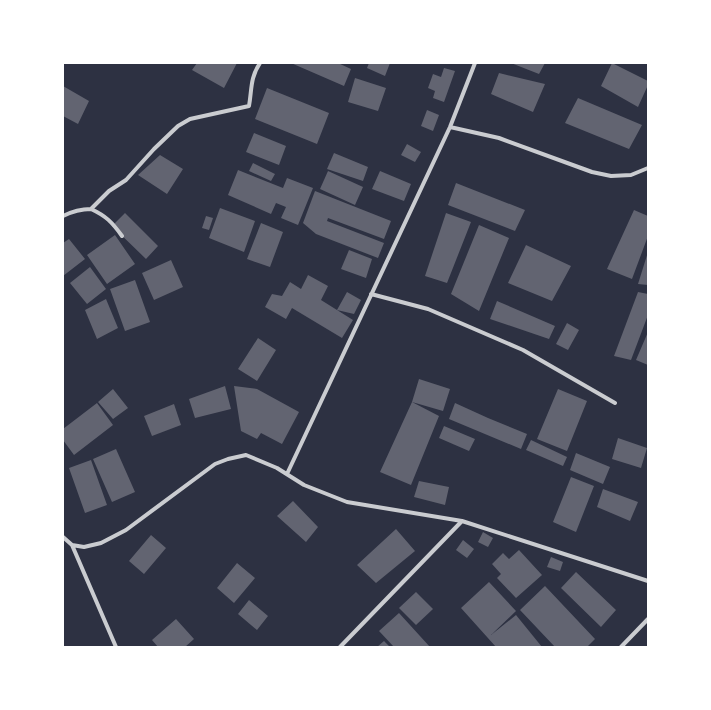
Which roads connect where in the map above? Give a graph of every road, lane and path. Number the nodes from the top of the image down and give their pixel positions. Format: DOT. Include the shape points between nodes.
graph roads {
  1 [pos="260,63"];
  2 [pos="475,63"];
  3 [pos="450,127"];
  4 [pos="648,168"];
  5 [pos="91,209"];
  6 [pos="63,216"];
  7 [pos="122,236"];
  8 [pos="371,294"];
  9 [pos="615,403"];
  10 [pos="287,474"];
  11 [pos="462,521"];
  12 [pos="63,537"];
  13 [pos="72,545"];
  14 [pos="648,581"];
  15 [pos="648,618"];
  16 [pos="116,647"];
  17 [pos="340,647"];
  18 [pos="621,647"];
  1 -- 5 [label="street" via="250,85 249,106 190,119 178,126 126,180 109,191"];
  2 -- 3 [label="street"];
  3 -- 4 [label="street" via="499,138 592,172 611,176 631,175"];
  3 -- 8 [label="street"];
  5 -- 6 [label="street" via="74,210"];
  5 -- 7 [label="street" via="104,215"];
  8 -- 9 [label="street" via="428,309 523,350"];
  8 -- 10 [label="street"];
  10 -- 11 [label="street" via="304,485 347,502"];
  10 -- 13 [label="street" via="246,455 228,459 215,464 126,530 101,543 84,547"];
  11 -- 14 [label="street"];
  11 -- 17 [label="street"];
  12 -- 13 [label="street"];
  13 -- 16 [label="street"];
  15 -- 18 [label="street"];
}
